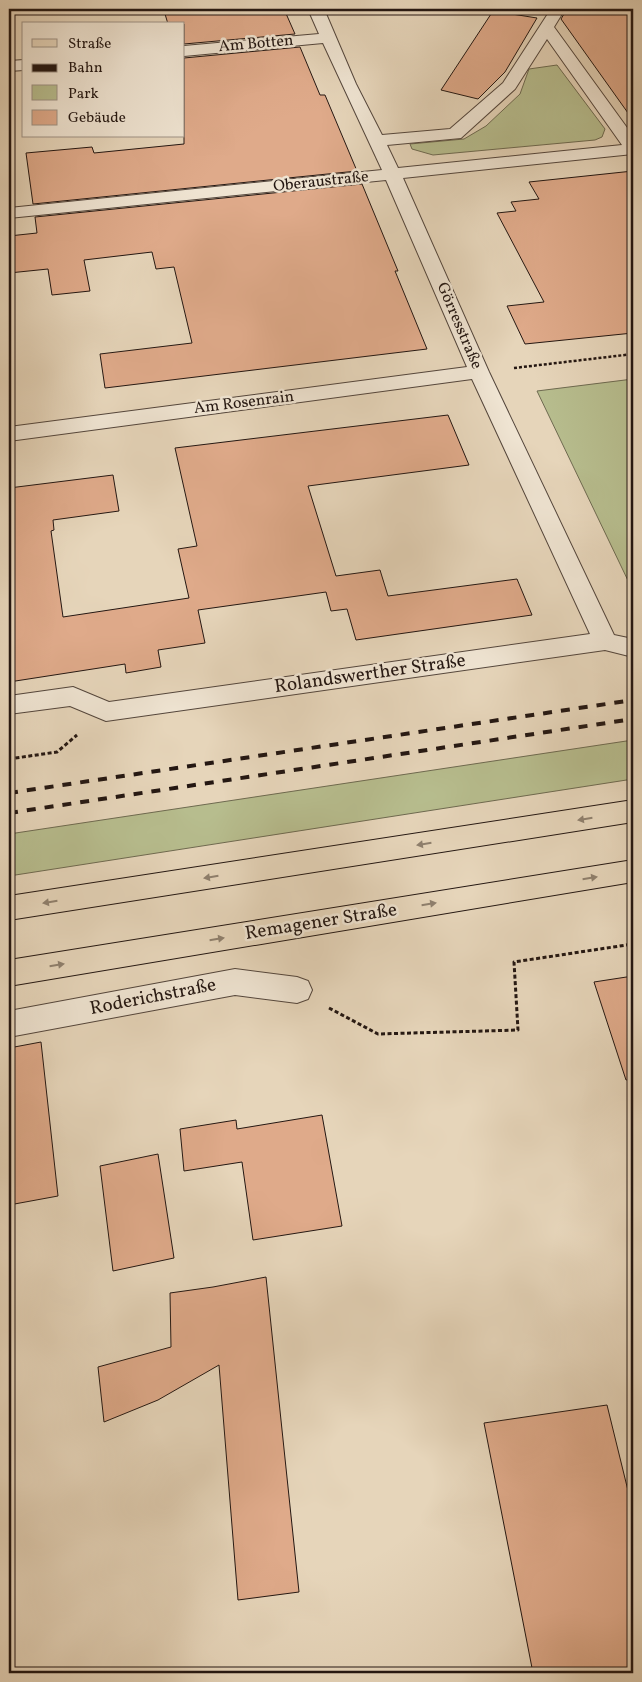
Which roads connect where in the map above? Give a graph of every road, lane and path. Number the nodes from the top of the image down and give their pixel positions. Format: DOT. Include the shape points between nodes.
graph roads {
  1 [pos="316,9"];
  2 [pos="558,9"];
  3 [pos="546,28"];
  4 [pos="328,38"];
  5 [pos="185,51"];
  6 [pos="22,65"];
  7 [pos="9,66"];
  8 [pos="377,141"];
  9 [pos="633,148"];
  10 [pos="393,175"];
  11 [pos="9,213"];
  12 [pos="633,354"];
  13 [pos="479,372"];
  14 [pos="9,434"];
  15 [pos="605,641"];
  16 [pos="633,648"];
  17 [pos="9,705"];
  18 [pos="106,712"];
  19 [pos="9,759"];
  20 [pos="633,811"];
  21 [pos="633,871"];
  22 [pos="9,908"];
  23 [pos="633,944"];
  24 [pos="9,973"];
  25 [pos="297,990"];
  26 [pos="9,1024"];
  1 -- 4 [label="street, Görresstraße"];
  2 -- 3 [label="street"];
  3 -- 8 [label="street" via="508,86 455,134"];
  3 -- 9 [label="street"];
  4 -- 5 [label="street, Am Botten"];
  4 -- 8 [label="street, Görresstraße"];
  6 -- 7 [label="street"];
  8 -- 10 [label="street, Görresstraße"];
  9 -- 10 [label="street, Oberaustraße"];
  10 -- 11 [label="street, Oberaustraße"];
  10 -- 13 [label="street, Görresstraße"];
  12 -- 13 [label="path"];
  13 -- 14 [label="street, Am Rosenrain"];
  13 -- 15 [label="street, Görresstraße"];
  15 -- 16 [label="street, Rolandswerther Straße"];
  15 -- 18 [label="street, Rolandswerther Straße"];
  17 -- 18 [label="street" via="73,696"];
  18 -- 19 [label="path" via="57,752"];
  20 -- 22 [label="main road, one-way"];
  24 -- 21 [label="main road, Remagener Straße, one-way"];
  23 -- 25 [label="path" via="514,962 518,1030 378,1034"];
  25 -- 26 [label="street, Roderichstraße" via="234,982"];
}
